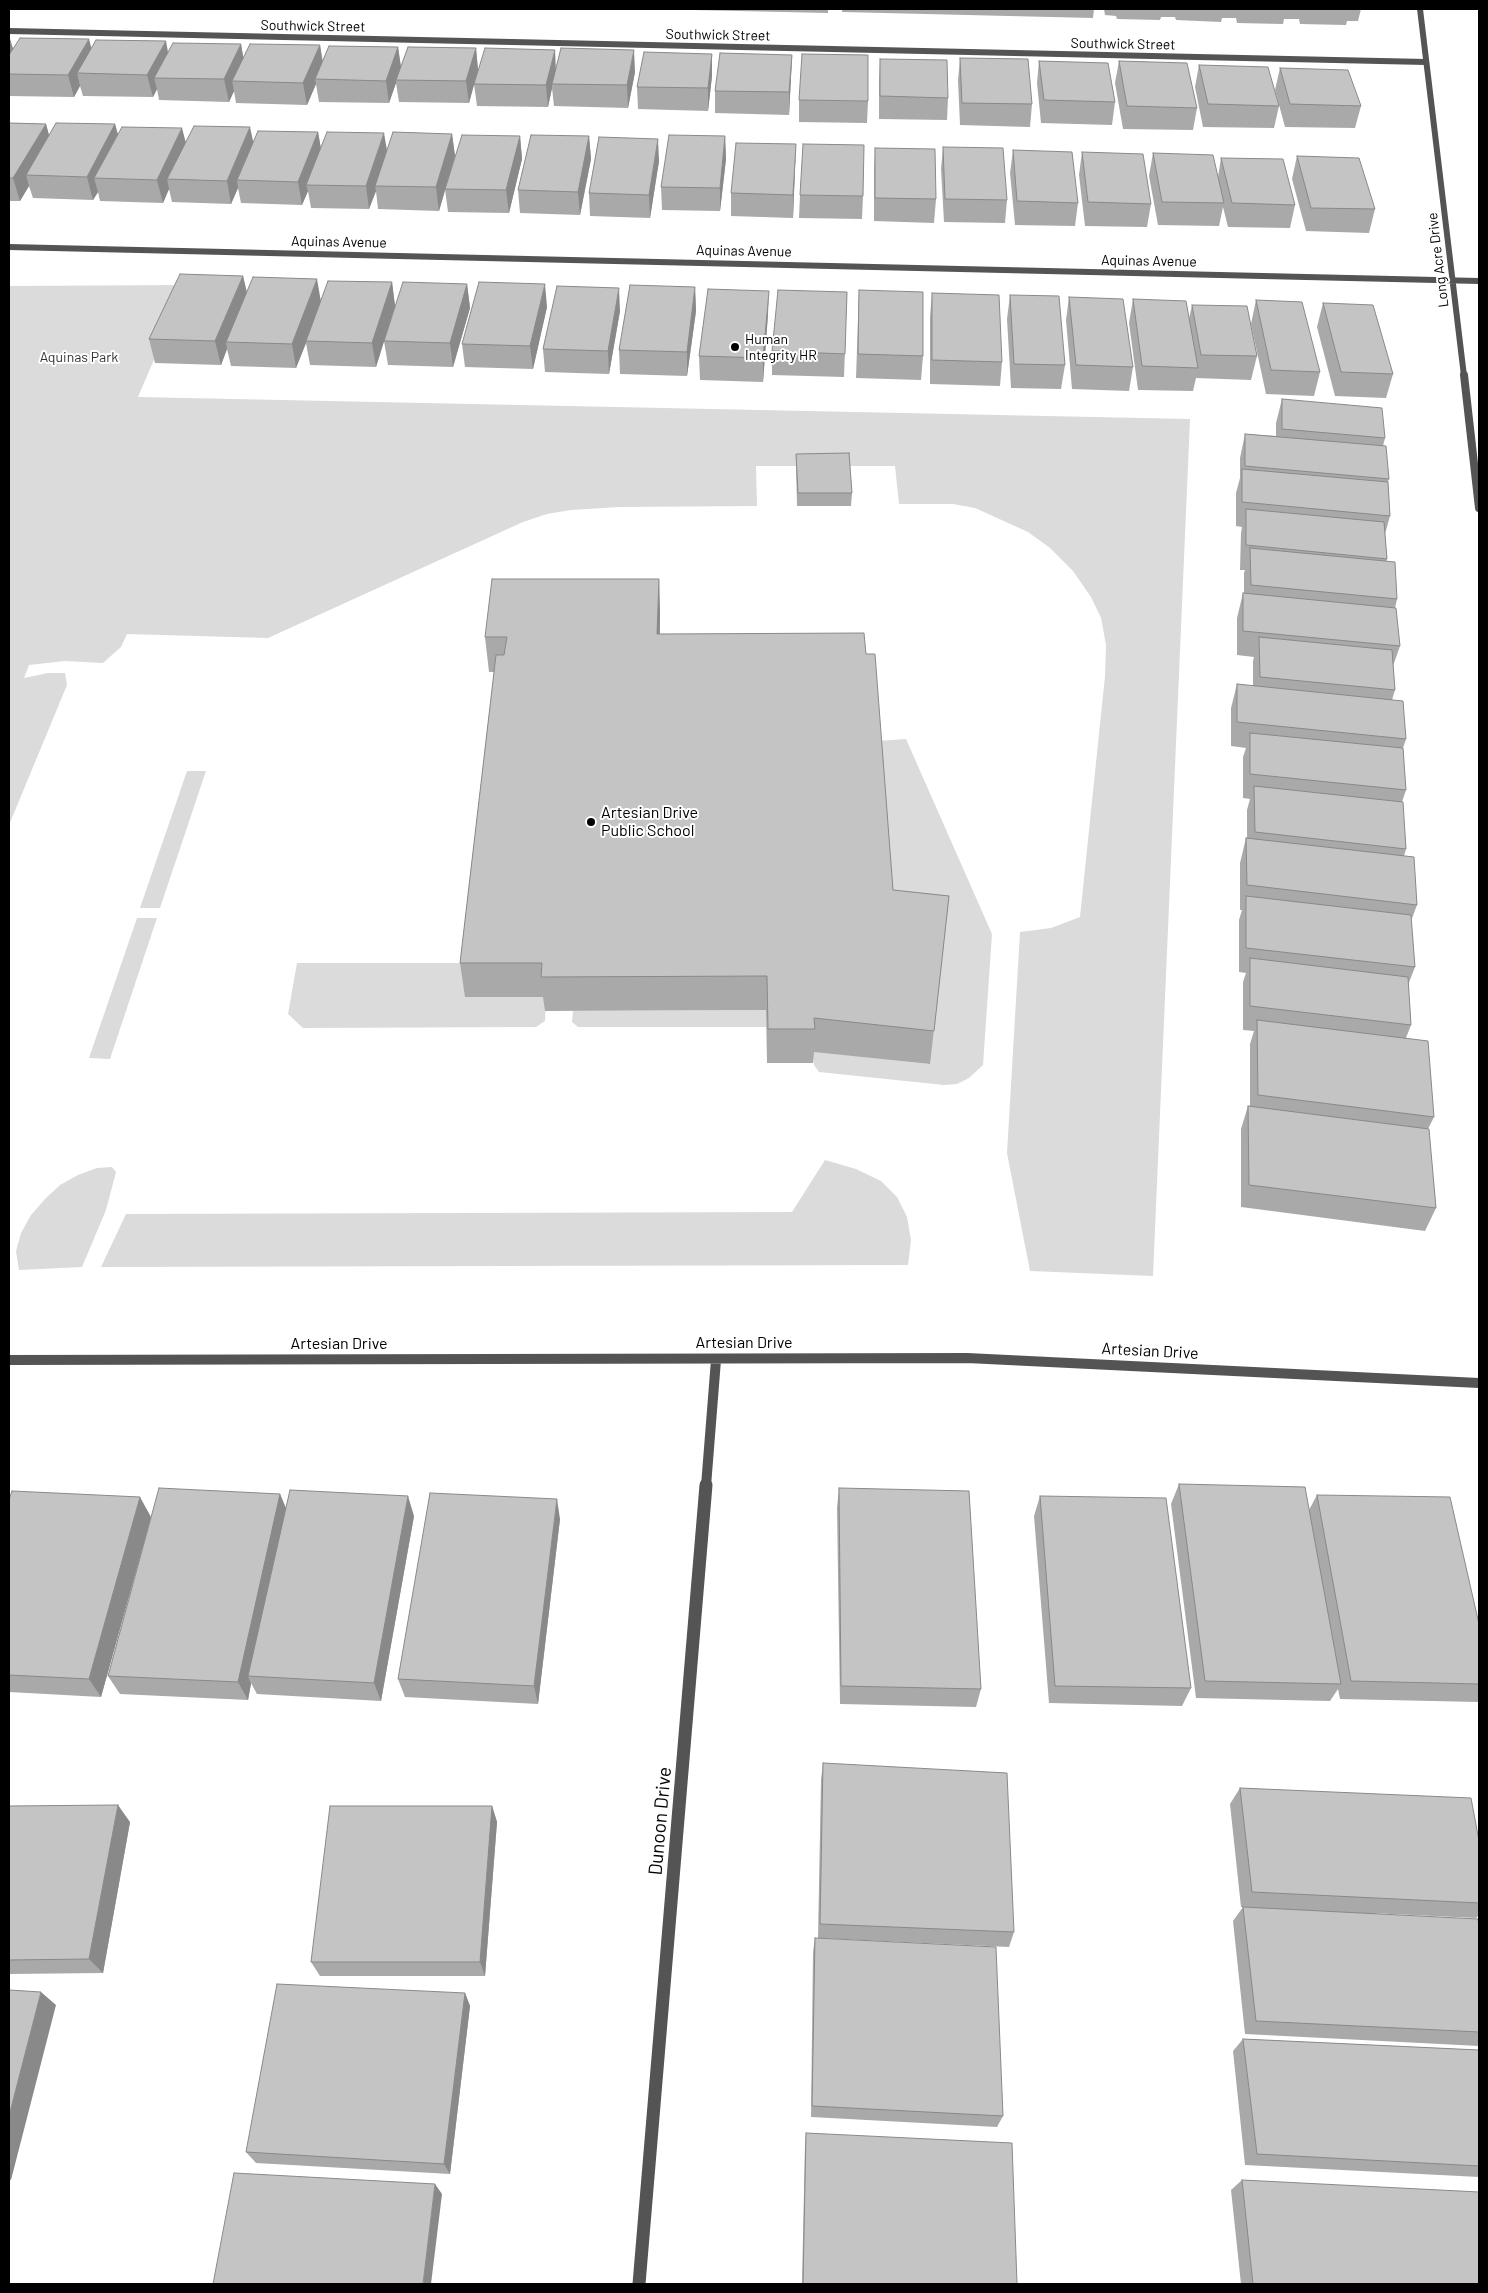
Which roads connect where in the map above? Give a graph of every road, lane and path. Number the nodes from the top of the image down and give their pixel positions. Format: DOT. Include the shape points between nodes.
graph roads {
  1 [pos="1420,9"];
  2 [pos="9,31"];
  3 [pos="1426,62"];
  4 [pos="9,247"];
  5 [pos="1454,280"];
  6 [pos="1479,281"];
  7 [pos="1479,508"];
  8 [pos="9,1360"];
  9 [pos="716,1360"];
  10 [pos="1479,1383"];
  11 [pos="638,2284"];
  1 -- 3 [label="street, Long Acre Drive"];
  2 -- 3 [label="street, Southwick Street"];
  3 -- 5 [label="street, Long Acre Drive"];
  4 -- 5 [label="street, Aquinas Avenue"];
  5 -- 6 [label="street, Aquinas Avenue"];
  5 -- 7 [label="street, Long Acre Drive"];
  8 -- 9 [label="street, Artesian Drive"];
  9 -- 10 [label="street, Artesian Drive" via="968,1358"];
  9 -- 11 [label="street, Dunoon Drive"];
}
